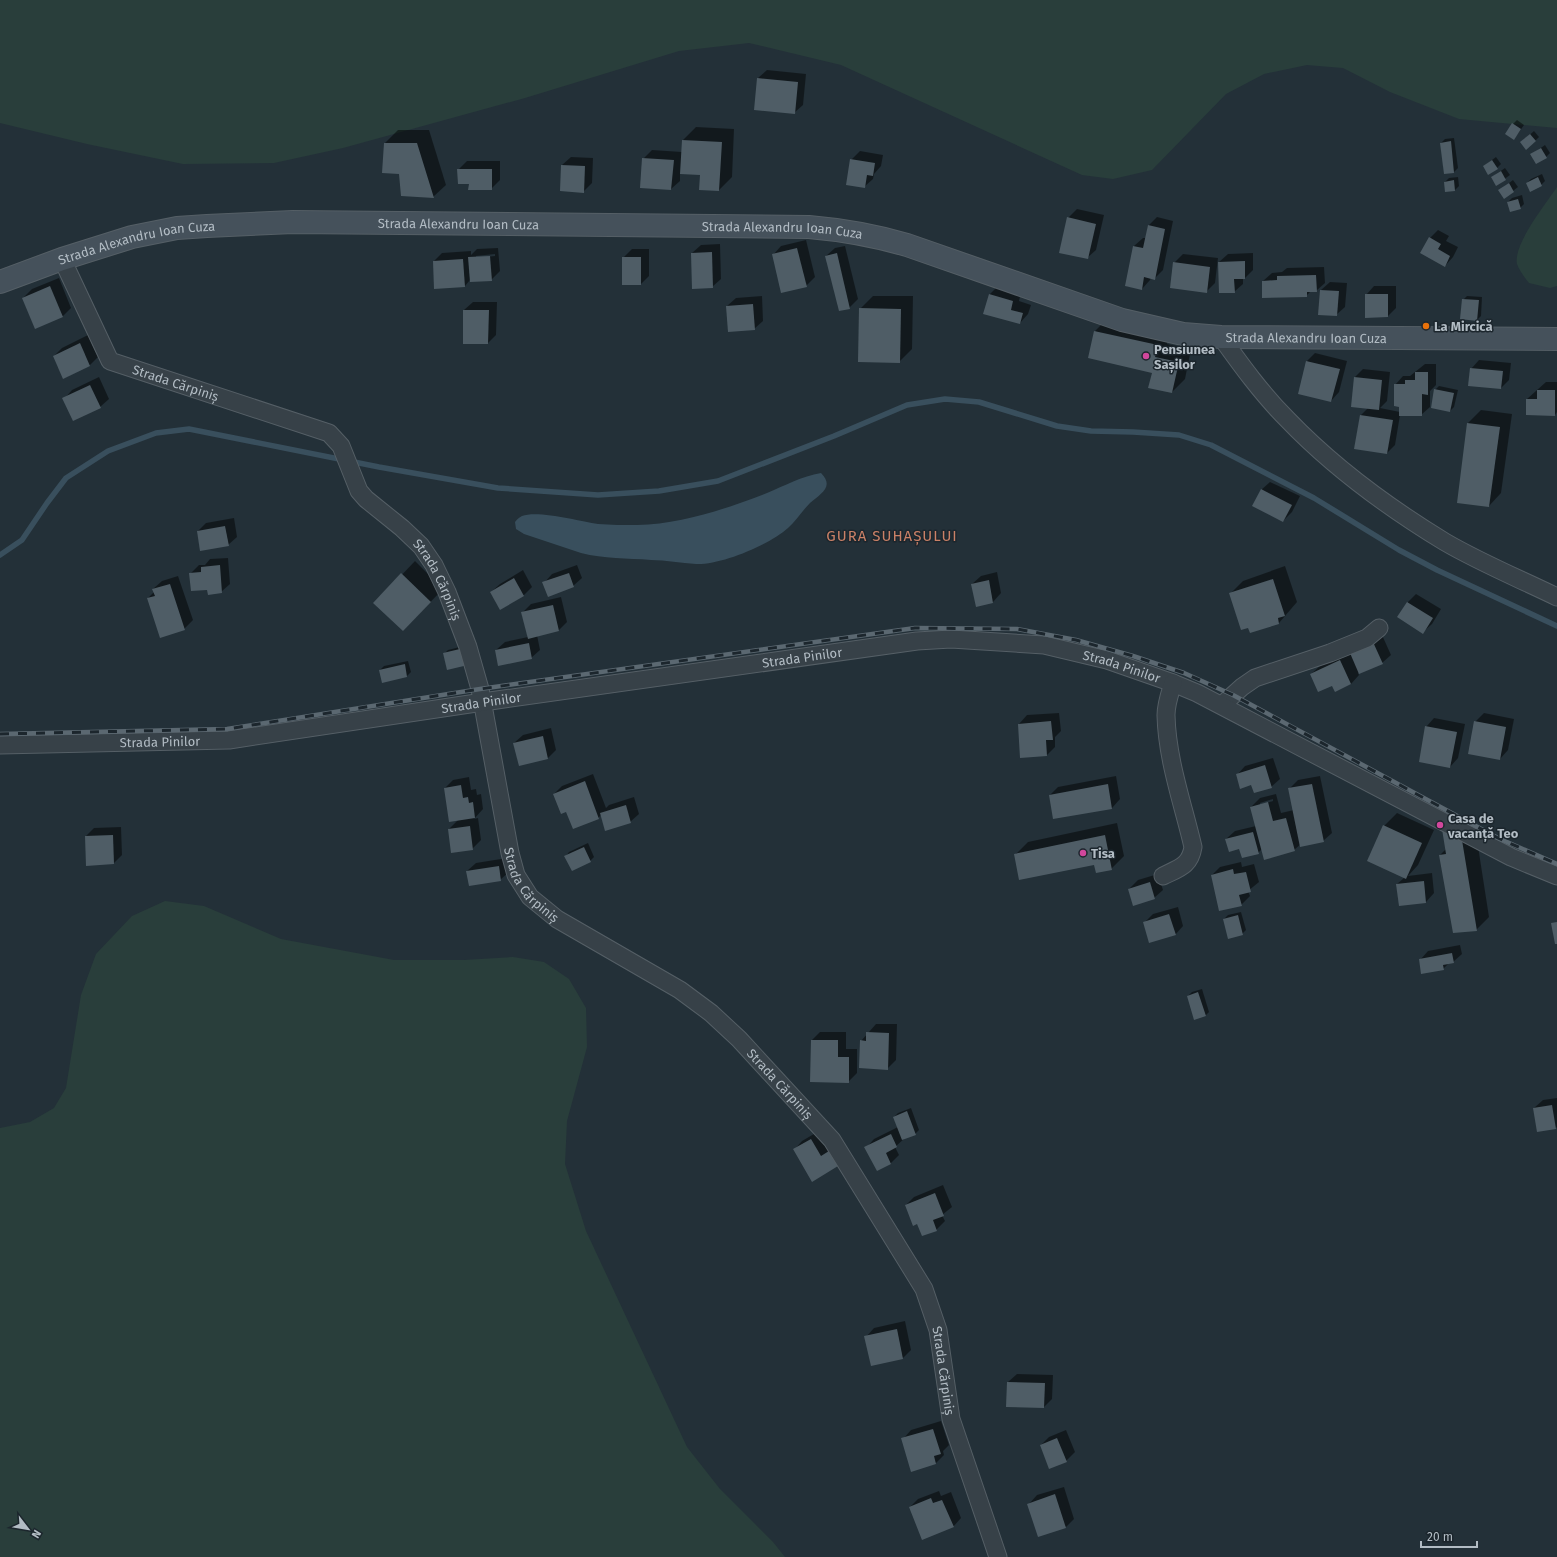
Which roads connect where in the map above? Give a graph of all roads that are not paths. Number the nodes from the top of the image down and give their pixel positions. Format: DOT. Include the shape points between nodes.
graph roads {
  1 [pos="62,259"];
  2 [pos="0,282"];
  3 [pos="1220,336"];
  4 [pos="1557,339"];
  5 [pos="1557,597"];
  6 [pos="1379,628"];
  7 [pos="1173,683"];
  8 [pos="483,702"];
  9 [pos="1222,705"];
  10 [pos="0,745"];
  11 [pos="1163,876"];
  12 [pos="1557,876"];
  13 [pos="998,1557"];
  1 -- 2 [label="main road, Strada Alexandru Ioan Cuza"];
  1 -- 3 [label="main road, Strada Alexandru Ioan Cuza" via="132,237 177,228 241,224 361,222 809,227 843,230 907,245 1122,320 1183,334"];
  1 -- 8 [label="street, Strada Cărpiniș" via="110,361 329,433 341,446 359,491 421,546 434,565 468,646"];
  3 -- 4 [label="main road, Strada Alexandru Ioan Cuza"];
  3 -- 5 [label="street" via="1245,371 1288,420 1367,488 1447,542 1482,562"];
  6 -- 9 [label="street" via="1367,638 1330,653 1255,678"];
  7 -- 8 [label="street, Strada Pinilor" via="1107,660 1044,645 951,639 917,641"];
  7 -- 9 [label="street, Strada Pinilor"];
  7 -- 11 [label="street" via="1166,714 1169,743 1193,847 1191,857 1185,864"];
  8 -- 10 [label="street, Strada Pinilor" via="229,740"];
  8 -- 13 [label="street, Strada Cărpiniș" via="510,853 516,875 530,897 557,919 680,990 711,1013 739,1039 832,1140 924,1289 938,1330 951,1419"];
  9 -- 12 [label="street, Strada Pinilor" via="1511,857"];
}
